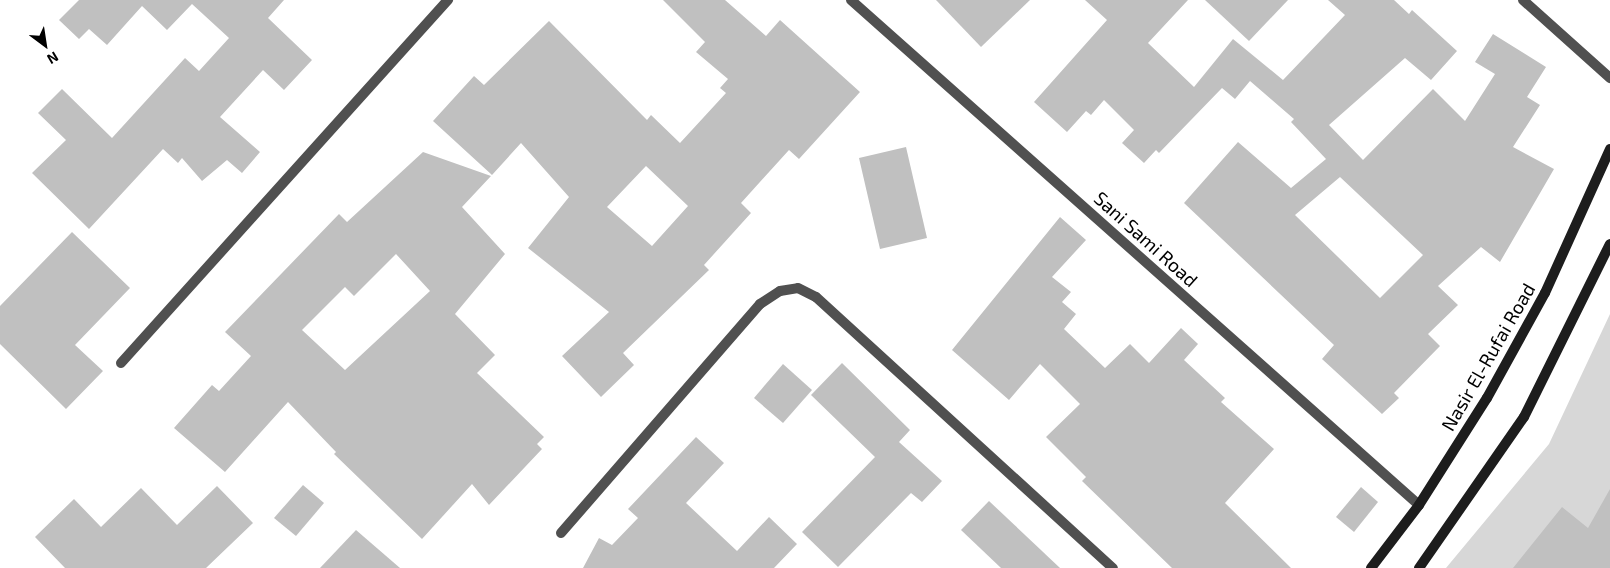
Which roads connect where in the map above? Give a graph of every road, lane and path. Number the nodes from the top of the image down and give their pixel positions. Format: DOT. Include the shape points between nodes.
graph roads {
  1 [pos="448,0"];
  2 [pos="851,0"];
  3 [pos="1523,0"];
  4 [pos="1610,78"];
  5 [pos="1610,149"];
  6 [pos="1610,244"];
  7 [pos="121,363"];
  8 [pos="1419,504"];
  9 [pos="560,532"];
  10 [pos="1113,568"];
  11 [pos="1371,568"];
  12 [pos="1419,568"];
  1 -- 7 [label="street"];
  2 -- 8 [label="street, Sani Sami Road"];
  3 -- 4 [label="street"];
  5 -- 8 [label="main road, Nasir El-Rufai Road" via="1545,293 1488,398"];
  6 -- 12 [label="main road" via="1524,417"];
  8 -- 11 [label="main road, Nasir El-Rufai Road"];
  9 -- 10 [label="street" via="760,304 780,291 798,288 816,297"];
}
